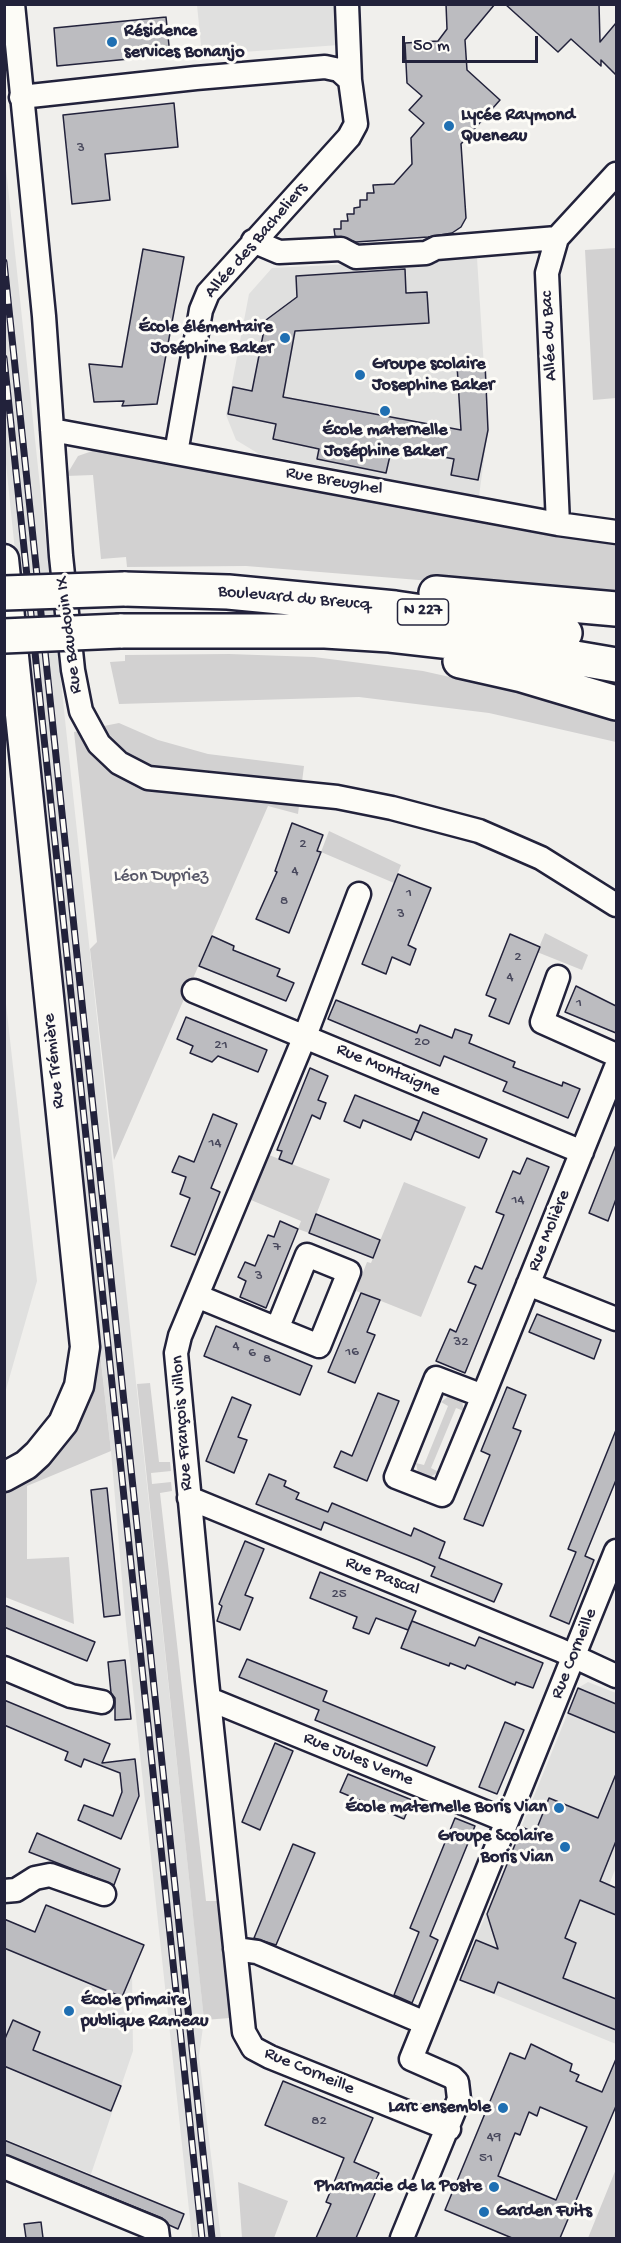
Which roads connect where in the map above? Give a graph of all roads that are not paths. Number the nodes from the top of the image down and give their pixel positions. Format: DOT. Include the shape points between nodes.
graph roads {
  1 [pos="13,4"];
  2 [pos="347,4"];
  3 [pos="350,80"];
  4 [pos="21,97"];
  5 [pos="616,174"];
  6 [pos="557,238"];
  7 [pos="253,241"];
  8 [pos="52,430"];
  9 [pos="176,453"];
  10 [pos="558,524"];
  11 [pos="616,532"];
  12 [pos="4,559"];
  13 [pos="228,592"];
  14 [pos="616,609"];
  15 [pos="6,615"];
  16 [pos="233,631"];
  17 [pos="616,643"];
  18 [pos="4,648"];
  19 [pos="616,665"];
  20 [pos="616,704"];
  21 [pos="359,894"];
  22 [pos="616,905"];
  23 [pos="558,977"];
  24 [pos="194,991"];
  25 [pos="305,1036"];
  26 [pos="616,1055"];
  27 [pos="616,1066"];
  28 [pos="582,1152"];
  29 [pos="528,1284"];
  30 [pos="197,1296"];
  31 [pos="616,1319"];
  32 [pos="277,1329"];
  33 [pos="483,1396"];
  34 [pos="4,1459"];
  35 [pos="4,1477"];
  36 [pos="189,1498"];
  37 [pos="615,1557"];
  38 [pos="574,1657"];
  39 [pos="4,1668"];
  40 [pos="616,1676"];
  41 [pos="209,1699"];
  42 [pos="102,1702"];
  43 [pos="507,1821"];
  44 [pos="4,1891"];
  45 [pos="104,1894"];
  46 [pos="235,1949"];
  47 [pos="425,2023"];
  48 [pos="449,2129"];
  49 [pos="4,2167"];
  50 [pos="158,2238"];
  51 [pos="402,2238"];
  1 -- 4 [label="street, Rue Baudouin IX"];
  2 -- 3 [label="street, Allée des Bacheliers"];
  3 -- 4 [label="street" via="332,67"];
  3 -- 7 [label="street, Allée des Bacheliers" via="356,124 349,137"];
  4 -- 8 [label="street, Rue Baudouin IX"];
  5 -- 6 [label="street, Allée du Bac"];
  6 -- 7 [label="street" via="356,257 341,249 279,252"];
  6 -- 10 [label="street, Allée du Bac" via="547,273"];
  7 -- 9 [label="street, Allée des Bacheliers" via="204,301"];
  8 -- 9 [label="street, Rue Breughel"];
  8 -- 22 [label="street, Rue Baudouin IX" via="76,695 87,726 119,763 162,781 315,793 458,824 541,858"];
  9 -- 10 [label="street, Rue Breughel"];
  10 -- 11 [label="street, Rue Breughel"];
  12 -- 15 [label="main road, Rue Trémière"];
  13 -- 14 [label="highway" via="267,582 307,583"];
  13 -- 15 [label="highway, Boulevard du Breucq / N 227, bridge" via="124,589"];
  13 -- 17 [label="highway, Boulevard du Breucq / N 227" via="395,608"];
  15 -- 16 [label="highway, Boulevard du Breucq / N 227, bridge" via="120,631"];
  15 -- 35 [label="main road, Rue Trémière" via="85,1347 79,1386 63,1423 26,1465"];
  16 -- 19 [label="highway, Boulevard du Breucq / N 227" via="402,636 530,650"];
  16 -- 20 [label="highway" via="477,664"];
  18 -- 34 [label="main road, Rue Trémière" via="14,820 68,1355 52,1412 25,1444"];
  21 -- 25 [label="street, Rue François Villon"];
  23 -- 26 [label="street" via="542,1022"];
  24 -- 25 [label="street, Rue Montaigne"];
  25 -- 28 [label="street, Rue Montaigne"];
  25 -- 30 [label="street, Rue François Villon"];
  27 -- 28 [label="street, Rue Molière"];
  28 -- 29 [label="street, Rue Molière"];
  29 -- 31 [label="street"];
  29 -- 33 [label="street, Rue Molière"];
  30 -- 32 [label="street"];
  30 -- 36 [label="street, Rue François Villon" via="176,1353"];
  33 -- 33 [label="street, Rue Molière" via="436,1378 396,1477 442,1495"];
  36 -- 38 [label="street, Rue Pascal"];
  36 -- 41 [label="street, Rue François Villon"];
  37 -- 38 [label="street, Rue Corneille"];
  38 -- 40 [label="street, Rue Pascal"];
  38 -- 43 [label="street, Rue Corneille"];
  39 -- 42 [label="street" via="71,1696"];
  41 -- 43 [label="street, Rue Jules Verne"];
  41 -- 46 [label="street, Rue François Villon"];
  43 -- 47 [label="street, Rue Corneille"];
  44 -- 45 [label="street" via="50,1875"];
  46 -- 47 [label="street" via="257,1952"];
  46 -- 48 [label="street, Rue Corneille" via="244,2032 258,2051"];
  47 -- 48 [label="street, Rue Corneille" via="411,2059 447,2073 457,2082 459,2099"];
  48 -- 51 [label="street, Rue Corneille"];
  49 -- 50 [label="street" via="157,2230"];
}
